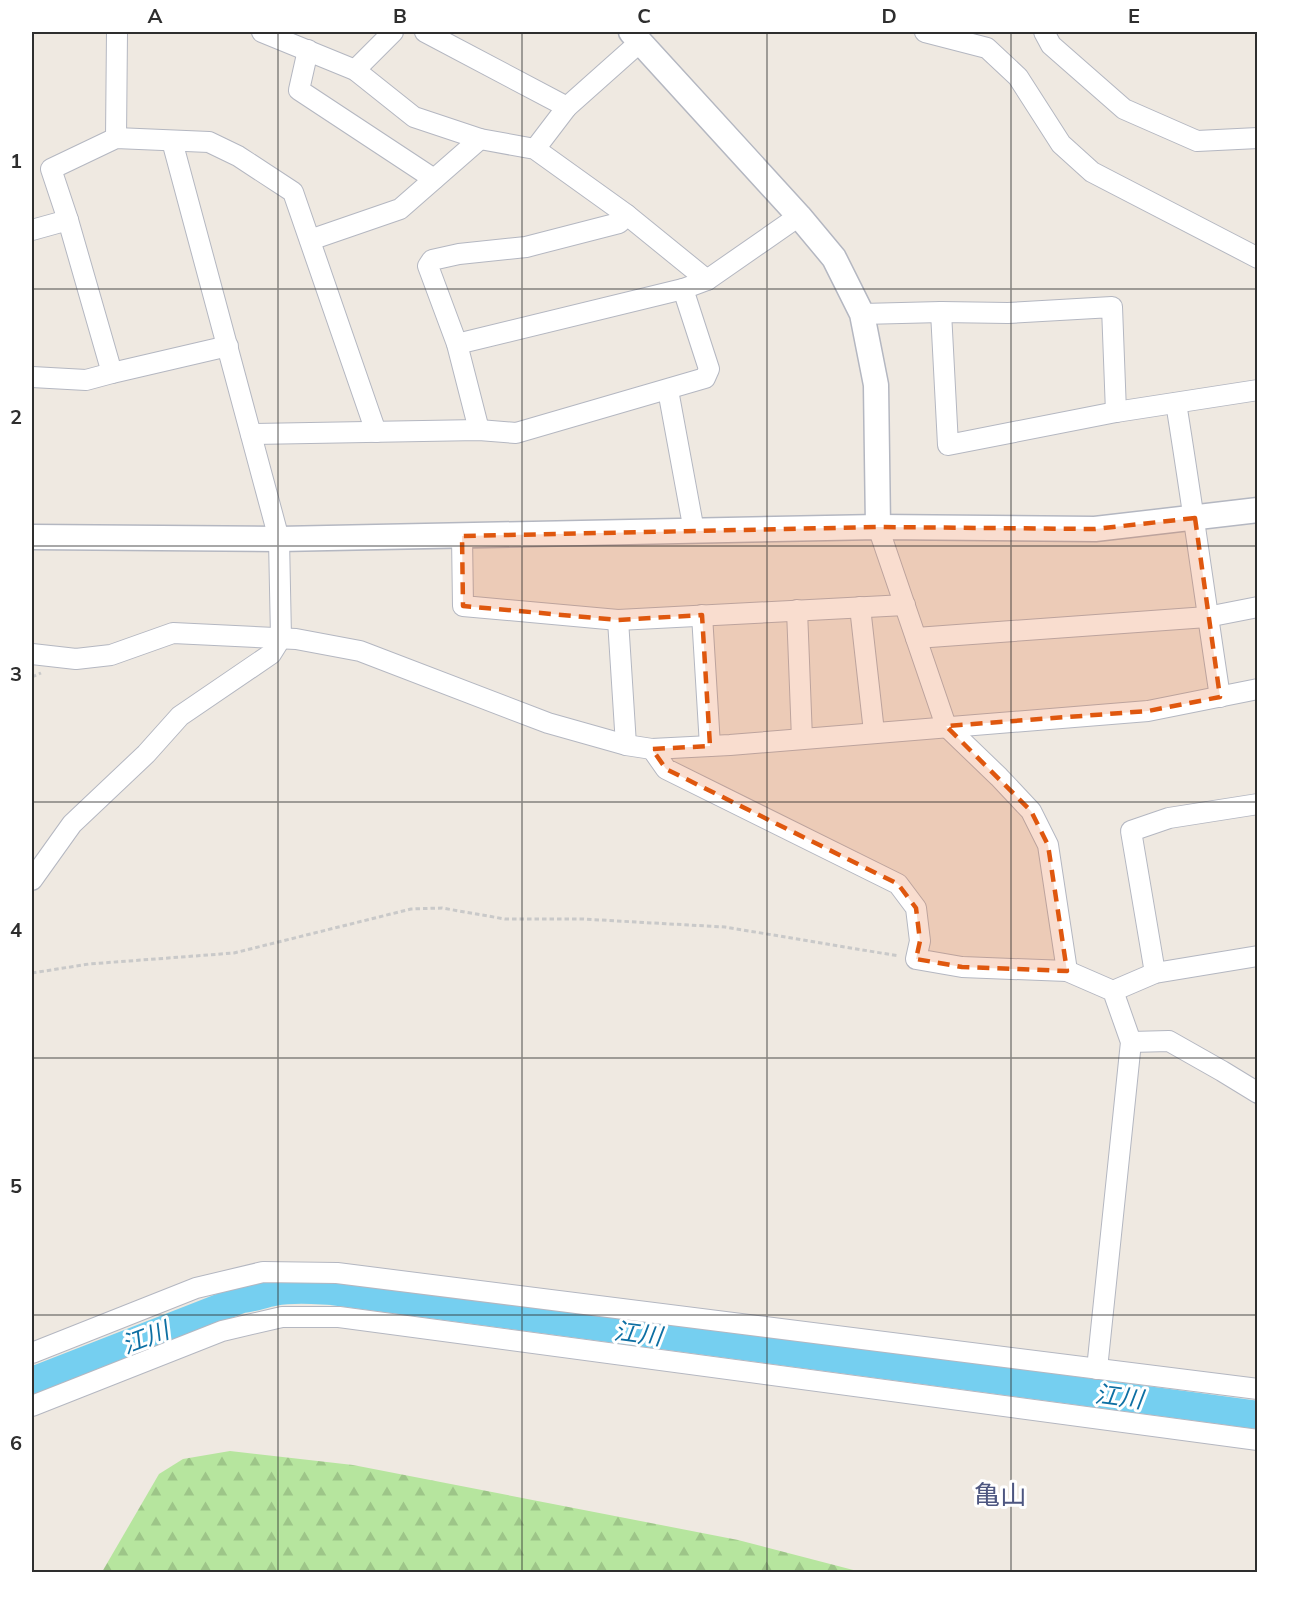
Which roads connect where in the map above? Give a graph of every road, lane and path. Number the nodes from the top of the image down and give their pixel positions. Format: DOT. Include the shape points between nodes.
graph roads {
  1 [pos="117,32"];
  2 [pos="262,32"];
  3 [pos="393,32"];
  4 [pos="425,32"];
  5 [pos="925,32"];
  6 [pos="1044,32"];
  7 [pos="635,37"];
  8 [pos="308,50"];
  9 [pos="355,70"];
  10 [pos="567,107"];
  11 [pos="116,138"];
  12 [pos="1257,138"];
  13 [pos="480,139"];
  14 [pos="172,141"];
  15 [pos="535,149"];
  16 [pos="434,179"];
  17 [pos="627,215"];
  18 [pos="799,216"];
  19 [pos="68,220"];
  20 [pos="32,230"];
  21 [pos="310,240"];
  22 [pos="1257,258"];
  23 [pos="707,280"];
  24 [pos="683,289"];
  25 [pos="940,312"];
  26 [pos="862,314"];
  27 [pos="457,344"];
  28 [pos="228,346"];
  29 [pos="112,372"];
  30 [pos="32,377"];
  31 [pos="668,390"];
  32 [pos="1257,390"];
  33 [pos="1176,403"];
  34 [pos="1116,412"];
  35 [pos="479,430"];
  36 [pos="376,432"];
  37 [pos="251,434"];
  38 [pos="1257,510"];
  39 [pos="1194,518"];
  40 [pos="879,527"];
  41 [pos="694,531"];
  42 [pos="462,536"];
  43 [pos="32,537"];
  44 [pos="279,539"];
  45 [pos="905,605"];
  46 [pos="860,607"];
  47 [pos="1257,607"];
  48 [pos="797,610"];
  49 [pos="702,615"];
  50 [pos="1207,617"];
  51 [pos="618,620"];
  52 [pos="281,638"];
  53 [pos="916,638"];
  54 [pos="32,654"];
  55 [pos="1257,689"];
  56 [pos="1220,697"];
  57 [pos="946,726"];
  58 [pos="874,732"];
  59 [pos="802,739"];
  60 [pos="626,745"];
  61 [pos="710,746"];
  62 [pos="652,749"];
  63 [pos="1257,804"];
  64 [pos="32,880"];
  65 [pos="1257,956"];
  66 [pos="916,959"];
  67 [pos="1067,971"];
  68 [pos="32,973"];
  69 [pos="1155,973"];
  70 [pos="1113,991"];
  71 [pos="1131,1041"];
  72 [pos="1257,1094"];
  73 [pos="32,1353"];
  74 [pos="1097,1369"];
  75 [pos="1257,1389"];
  76 [pos="32,1406"];
  77 [pos="1257,1440"];
  1 -- 11 [label="street"];
  2 -- 8 [label="street"];
  3 -- 9 [label="street"];
  4 -- 10 [label="street"];
  5 -- 22 [label="street" via="987,48 1018,77 1061,144 1092,172"];
  6 -- 12 [label="street" via="1051,45 1124,109 1197,141"];
  7 -- 10 [label="street"];
  7 -- 18 [label="street"];
  8 -- 9 [label="street"];
  8 -- 16 [label="street" via="299,90"];
  9 -- 13 [label="street" via="414,117"];
  10 -- 15 [label="street"];
  11 -- 14 [label="street"];
  11 -- 19 [label="street" via="51,169"];
  13 -- 15 [label="street"];
  13 -- 16 [label="street"];
  14 -- 21 [label="street" via="209,142 293,192"];
  14 -- 28 [label="street"];
  15 -- 17 [label="street"];
  16 -- 21 [label="street" via="400,209"];
  17 -- 23 [label="street"];
  17 -- 27 [label="street" via="619,223 526,247 432,260 428,266"];
  18 -- 23 [label="street"];
  18 -- 26 [label="street" via="834,258"];
  19 -- 20 [label="street"];
  19 -- 29 [label="street"];
  21 -- 36 [label="street"];
  23 -- 24 [label="street"];
  24 -- 27 [label="street"];
  24 -- 31 [label="street" via="709,369 705,378"];
  25 -- 26 [label="street"];
  25 -- 34 [label="street" via="1112,307"];
  25 -- 34 [label="street" via="948,445"];
  26 -- 40 [label="street" via="876,385"];
  27 -- 35 [label="street"];
  28 -- 29 [label="street"];
  28 -- 37 [label="street"];
  29 -- 30 [label="street" via="86,380"];
  31 -- 35 [label="street" via="516,433"];
  31 -- 41 [label="street"];
  32 -- 33 [label="street"];
  33 -- 34 [label="street"];
  33 -- 39 [label="street"];
  35 -- 36 [label="street"];
  36 -- 37 [label="street"];
  37 -- 44 [label="street"];
  38 -- 39 [label="street"];
  39 -- 40 [label="street" via="1095,530"];
  39 -- 50 [label="street"];
  40 -- 41 [label="street"];
  40 -- 45 [label="street"];
  41 -- 42 [label="street"];
  42 -- 44 [label="street"];
  42 -- 51 [label="street" via="463,606"];
  43 -- 44 [label="street"];
  44 -- 52 [label="street"];
  45 -- 46 [label="street"];
  45 -- 53 [label="street"];
  46 -- 48 [label="street"];
  46 -- 58 [label="street"];
  47 -- 50 [label="street"];
  48 -- 49 [label="street"];
  48 -- 59 [label="street"];
  49 -- 51 [label="street"];
  49 -- 61 [label="street"];
  50 -- 53 [label="street"];
  50 -- 56 [label="street"];
  51 -- 60 [label="street"];
  52 -- 54 [label="street" via="173,633 111,655 76,659"];
  52 -- 60 [label="street" via="360,651 548,723"];
  52 -- 64 [label="street" via="272,654 180,716 72,824"];
  53 -- 57 [label="street"];
  55 -- 56 [label="street"];
  56 -- 57 [label="street" via="1148,711"];
  57 -- 58 [label="street"];
  57 -- 67 [label="street" via="1031,812 1048,845"];
  58 -- 59 [label="street"];
  59 -- 61 [label="street"];
  60 -- 62 [label="street"];
  61 -- 62 [label="street"];
  62 -- 66 [label="street" via="666,769 898,884 916,908 920,941"];
  63 -- 69 [label="street" via="1169,818 1131,831"];
  65 -- 69 [label="street"];
  66 -- 67 [label="street" via="962,967"];
  66 -- 68 [label="path" via="725,927 505,919 442,908 411,909 234,953 89,964"];
  67 -- 70 [label="street"];
  69 -- 70 [label="street"];
  70 -- 71 [label="street"];
  71 -- 72 [label="street" via="1169,1041"];
  71 -- 74 [label="street"];
  73 -- 74 [label="street" via="196,1288 262,1272 284,1272 337,1273"];
  74 -- 75 [label="street"];
  76 -- 77 [label="street" via="222,1331 282,1317 339,1317"];
}
